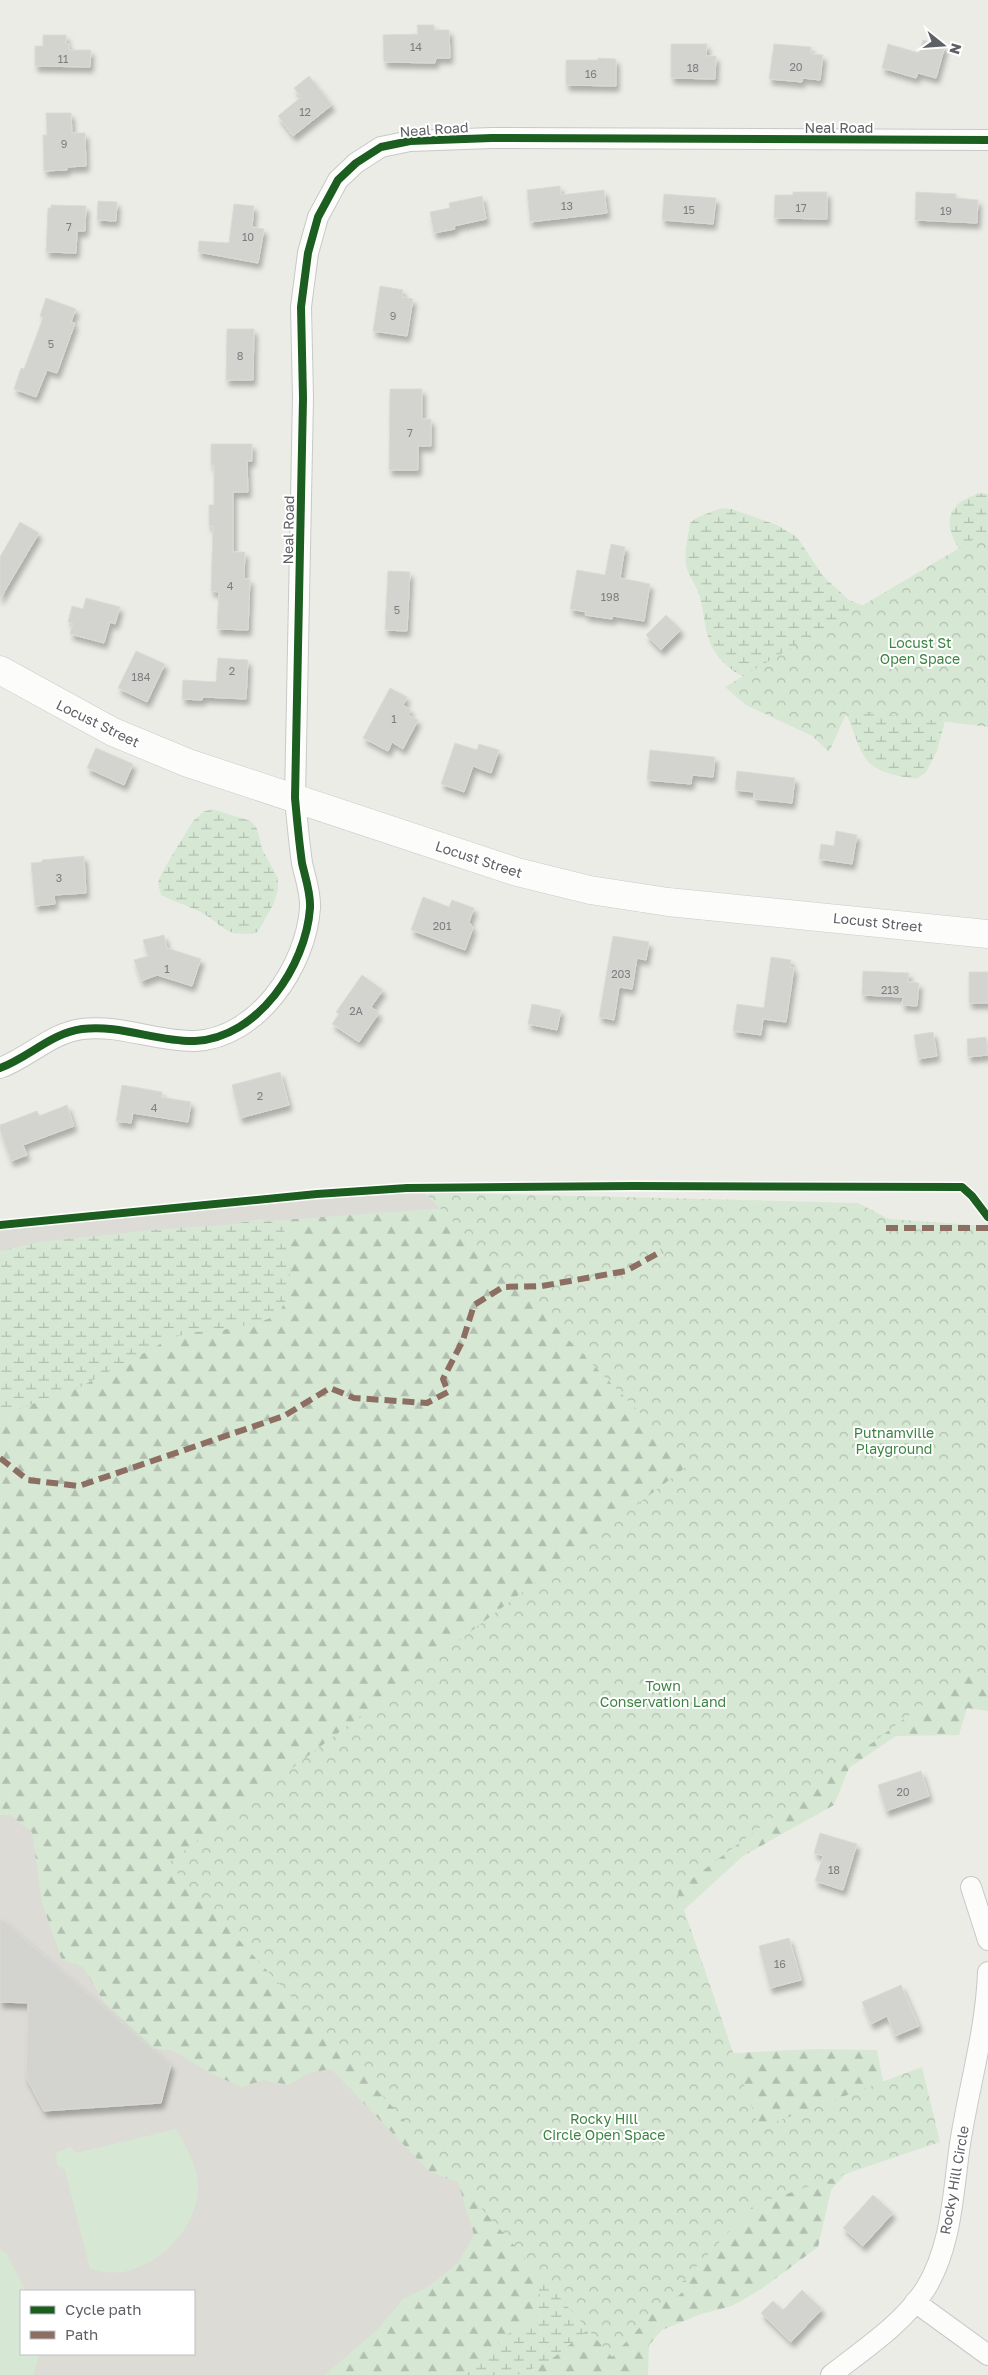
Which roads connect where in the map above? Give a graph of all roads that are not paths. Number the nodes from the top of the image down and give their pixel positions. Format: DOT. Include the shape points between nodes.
graph roads {
  1 [pos="988,140"];
  2 [pos="0,670"];
  3 [pos="295,798"];
  4 [pos="988,934"];
  5 [pos="0,1068"];
  6 [pos="971,1887"];
  7 [pos="988,1940"];
  8 [pos="988,1972"];
  9 [pos="915,2302"];
  10 [pos="988,2355"];
  11 [pos="831,2375"];
  1 -- 3 [label="street, Neal Road" via="492,138 410,141 381,147 356,163 338,180 318,217 308,253 301,307 303,398"];
  2 -- 3 [label="main road, Locust Street" via="113,732 188,763"];
  3 -- 4 [label="main road, Locust Street" via="517,872 590,890 668,902"];
  3 -- 5 [label="street, Neal Road" via="310,907 306,931 290,971 272,999 259,1012 222,1036 195,1041 106,1028 80,1029 34,1048"];
  6 -- 7 [label="street"];
  8 -- 9 [label="street, Rocky Hill Circle" via="986,2008 960,2144 954,2201 938,2262 926,2288"];
  9 -- 10 [label="street"];
  9 -- 11 [label="street, Rocky Hill Circle" via="902,2318"];
}
